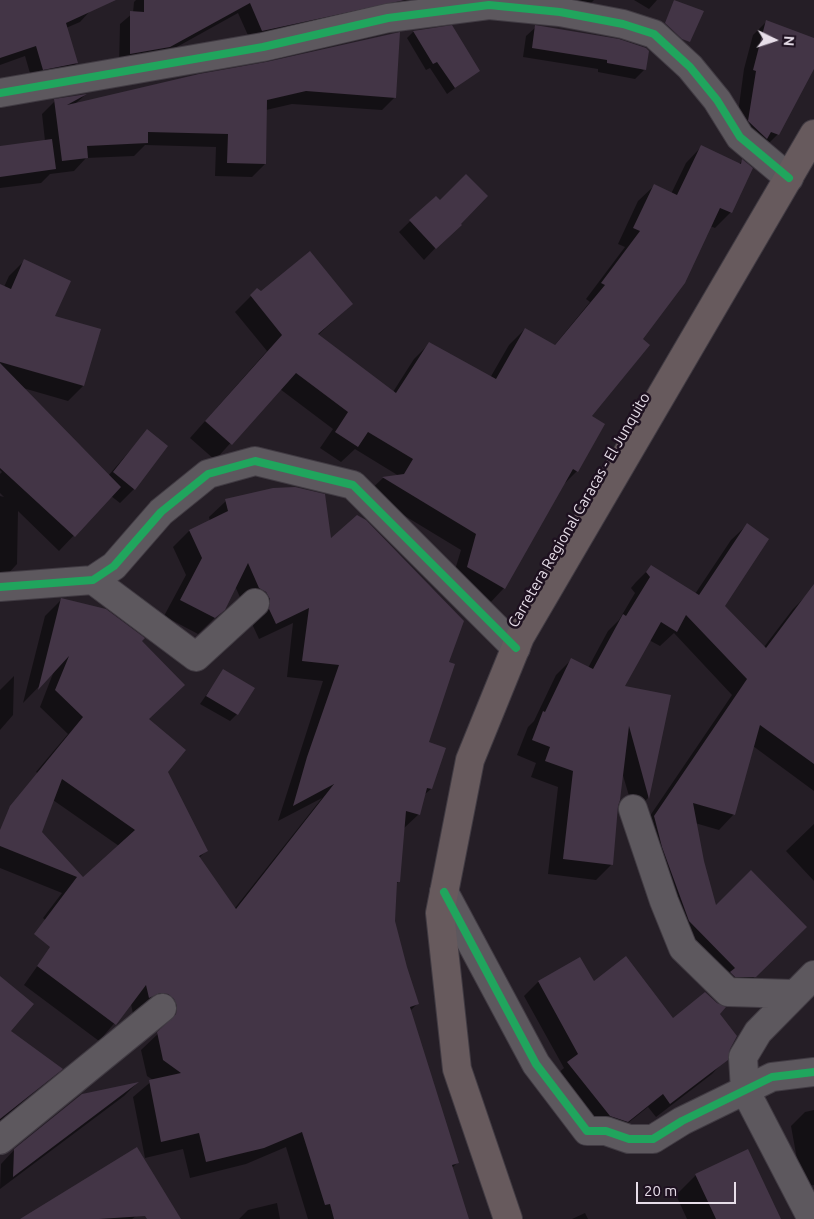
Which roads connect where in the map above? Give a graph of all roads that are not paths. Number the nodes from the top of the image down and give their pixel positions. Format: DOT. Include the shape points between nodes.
graph roads {
  1 [pos="0,93"];
  2 [pos="814,134"];
  3 [pos="788,178"];
  4 [pos="93,580"];
  5 [pos="0,587"];
  6 [pos="255,603"];
  7 [pos="516,648"];
  8 [pos="633,809"];
  9 [pos="444,892"];
  10 [pos="814,974"];
  11 [pos="794,994"];
  12 [pos="162,1008"];
  13 [pos="814,1072"];
  14 [pos="745,1090"];
  15 [pos="0,1140"];
  16 [pos="508,1219"];
  17 [pos="812,1219"];
  1 -- 3 [label="street" via="263,47 388,18 489,5 560,12 623,24 654,34 690,67 740,137"];
  2 -- 3 [label="main road, Carretera Regional Caracas - El Junquito"];
  3 -- 7 [label="main road, Carretera Regional Caracas - El Junquito"];
  4 -- 5 [label="street"];
  4 -- 6 [label="street" via="196,657"];
  4 -- 7 [label="street" via="114,566 161,512 208,474 256,461 353,485"];
  7 -- 9 [label="main road, Carretera Regional Caracas - El Junquito" via="470,760"];
  8 -- 11 [label="street" via="683,948 728,992"];
  9 -- 14 [label="street" via="536,1064 588,1131 630,1139 653,1139"];
  9 -- 16 [label="main road, Carretera Regional Caracas - El Junquito" via="440,913 457,1069"];
  10 -- 11 [label="street"];
  11 -- 14 [label="street" via="758,1032 743,1057"];
  12 -- 15 [label="street"];
  13 -- 14 [label="street" via="772,1077"];
  14 -- 17 [label="street"];
}
